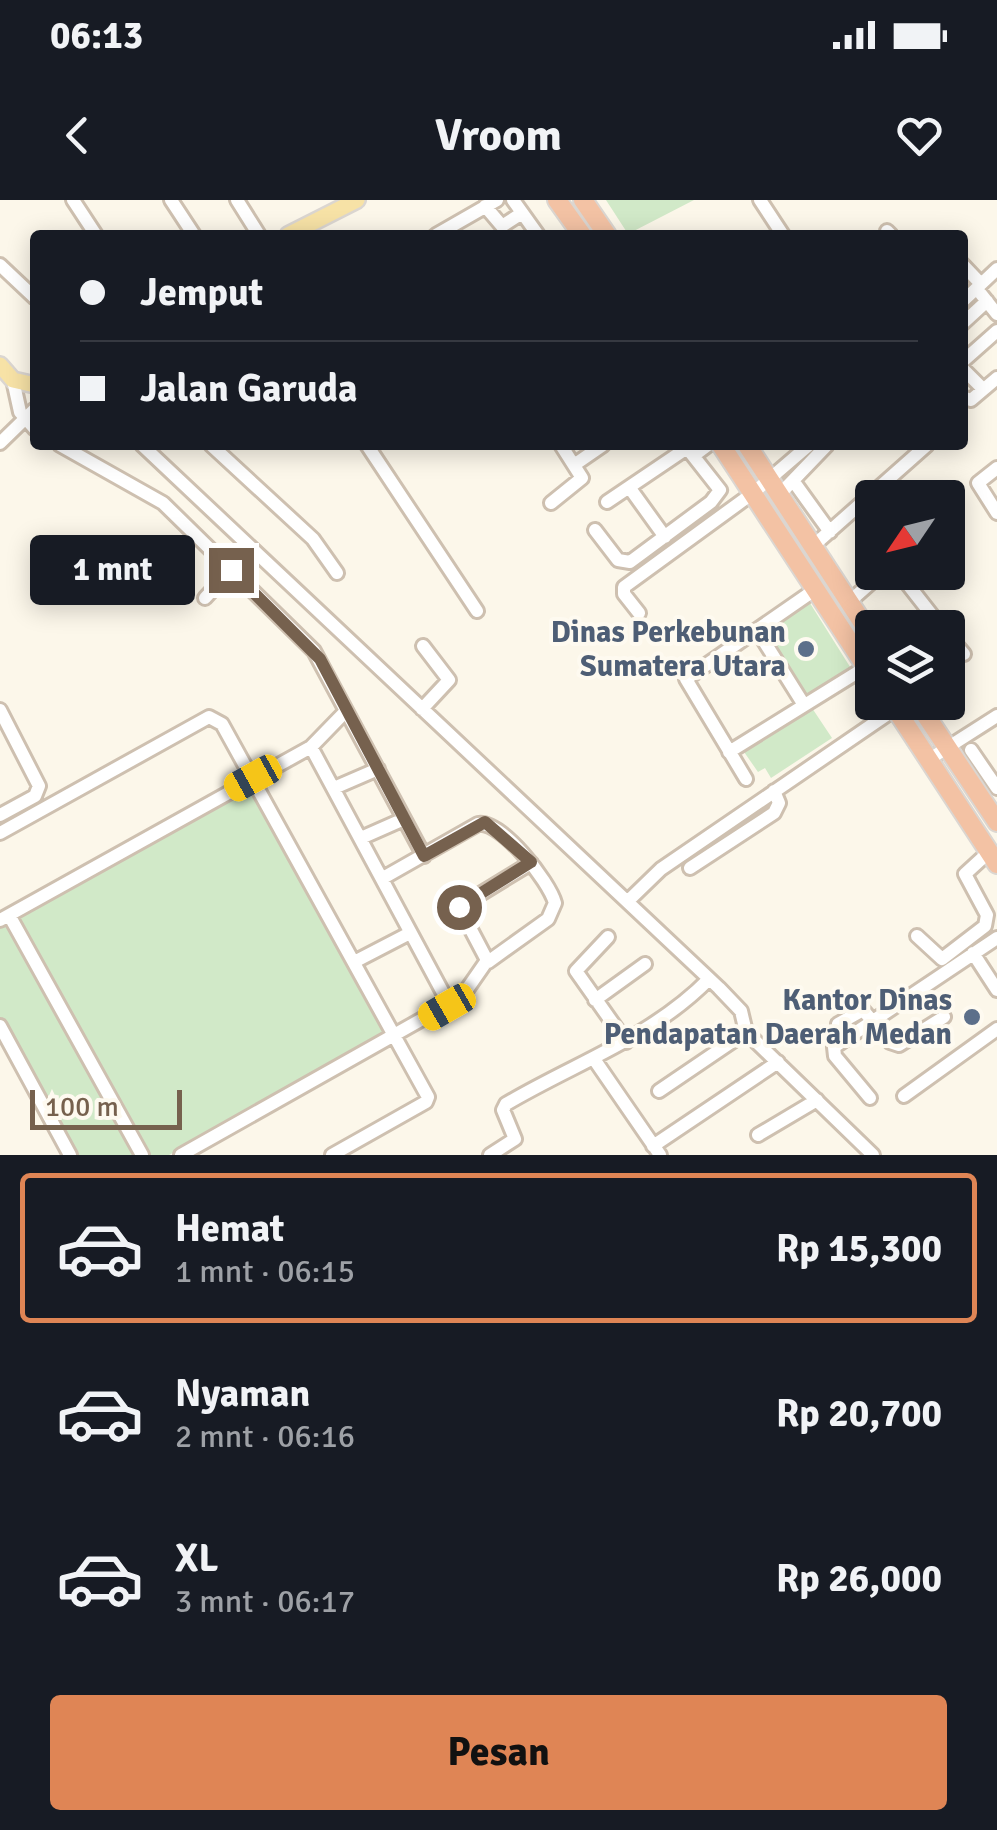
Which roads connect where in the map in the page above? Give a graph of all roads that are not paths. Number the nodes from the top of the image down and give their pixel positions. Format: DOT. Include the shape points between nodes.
graph roads {
  1 [pos="74,200"];
  2 [pos="171,200"];
  3 [pos="238,200"];
  4 [pos="357,200"];
  5 [pos="513,200"];
  6 [pos="557,200"];
  7 [pos="584,200"];
  8 [pos="760,200"];
  9 [pos="491,203"];
  10 [pos="522,213"];
  11 [pos="93,230"];
  12 [pos="191,230"];
  13 [pos="255,230"];
  14 [pos="310,230"];
  15 [pos="445,230"];
  16 [pos="534,230"];
  17 [pos="576,230"];
  18 [pos="604,230"];
  19 [pos="780,230"];
  20 [pos="0,265"];
  21 [pos="997,269"];
  22 [pos="968,276"];
  23 [pos="979,286"];
  24 [pos="30,293"];
  25 [pos="968,296"];
  26 [pos="986,301"];
  27 [pos="997,314"];
  28 [pos="968,318"];
  29 [pos="997,331"];
  30 [pos="968,359"];
  31 [pos="0,365"];
  32 [pos="968,372"];
  33 [pos="997,378"];
  34 [pos="13,380"];
  35 [pos="30,384"];
  36 [pos="983,390"];
  37 [pos="968,399"];
  38 [pos="30,425"];
  39 [pos="0,443"];
  40 [pos="69,450"];
  41 [pos="147,450"];
  42 [pos="216,450"];
  43 [pos="370,450"];
  44 [pos="564,450"];
  45 [pos="595,450"];
  46 [pos="681,450"];
  47 [pos="685,450"];
  48 [pos="701,450"];
  49 [pos="724,450"];
  50 [pos="751,450"];
  51 [pos="801,450"];
  52 [pos="821,450"];
  53 [pos="921,450"];
  54 [pos="696,454"];
  55 [pos="574,464"];
  56 [pos="997,468"];
  57 [pos="781,486"];
  58 [pos="628,487"];
  59 [pos="753,493"];
  60 [pos="607,502"];
  61 [pos="551,503"];
  62 [pos="997,513"];
  63 [pos="595,530"];
  64 [pos="830,532"];
  65 [pos="665,536"];
  66 [pos="812,546"];
  67 [pos="231,570"];
  68 [pos="337,573"];
  69 [pos="816,590"];
  70 [pos="870,590"];
  71 [pos="910,590"];
  72 [pos="205,598"];
  73 [pos="849,602"];
  74 [pos="927,610"];
  75 [pos="477,611"];
  76 [pos="855,611"];
  77 [pos="639,613"];
  78 [pos="757,630"];
  79 [pos="423,646"];
  80 [pos="855,648"];
  81 [pos="855,679"];
  82 [pos="804,705"];
  83 [pos="422,709"];
  84 [pos="0,710"];
  85 [pos="345,712"];
  86 [pos="997,716"];
  87 [pos="874,720"];
  88 [pos="902,720"];
  89 [pos="929,720"];
  90 [pos="311,747"];
  91 [pos="948,747"];
  92 [pos="971,750"];
  93 [pos="729,752"];
  94 [pos="928,760"];
  95 [pos="378,769"];
  96 [pos="253,778"];
  97 [pos="746,779"];
  98 [pos="334,788"];
  99 [pos="992,788"];
  100 [pos="774,792"];
  101 [pos="0,815"];
  102 [pos="404,819"];
  103 [pos="997,822"];
  104 [pos="0,833"];
  105 [pos="361,838"];
  106 [pos="424,856"];
  107 [pos="993,858"];
  108 [pos="531,862"];
  109 [pos="690,868"];
  110 [pos="384,878"];
  111 [pos="628,901"];
  112 [pos="4,918"];
  113 [pos="410,934"];
  114 [pos="917,936"];
  115 [pos="608,937"];
  116 [pos="997,938"];
  117 [pos="973,954"];
  118 [pos="356,961"];
  119 [pos="486,962"];
  120 [pos="645,964"];
  121 [pos="992,974"];
  122 [pos="709,979"];
  123 [pos="997,990"];
  124 [pos="595,1000"];
  125 [pos="449,1004"];
  126 [pos="944,1016"];
  127 [pos="874,1021"];
  128 [pos="838,1024"];
  129 [pos="0,1026"];
  130 [pos="997,1029"];
  131 [pos="746,1032"];
  132 [pos="396,1036"];
  133 [pos="626,1042"];
  134 [pos="594,1059"];
  135 [pos="778,1062"];
  136 [pos="659,1092"];
  137 [pos="904,1096"];
  138 [pos="870,1098"];
  139 [pos="817,1100"];
  140 [pos="758,1134"];
  141 [pos="656,1150"];
  142 [pos="70,1155"];
  143 [pos="142,1155"];
  144 [pos="181,1155"];
  145 [pos="332,1155"];
  146 [pos="490,1155"];
  147 [pos="873,1155"];
  1 -- 11 [label="street"];
  2 -- 12 [label="street"];
  3 -- 13 [label="street"];
  4 -- 14 [label="main road"];
  5 -- 10 [label="street"];
  6 -- 17 [label="highway"];
  7 -- 18 [label="highway"];
  8 -- 19 [label="street"];
  9 -- 10 [label="street" via="502,226"];
  9 -- 15 [label="street"];
  10 -- 16 [label="street"];
  20 -- 24 [label="street"];
  21 -- 23 [label="street"];
  22 -- 23 [label="street"];
  23 -- 25 [label="street"];
  23 -- 26 [label="street"];
  26 -- 27 [label="street"];
  26 -- 28 [label="street"];
  29 -- 30 [label="street"];
  31 -- 34 [label="main road"];
  32 -- 36 [label="street"];
  33 -- 36 [label="street"];
  34 -- 35 [label="main road"];
  34 -- 38 [label="street"];
  36 -- 37 [label="street"];
  38 -- 39 [label="street"];
  40 -- 67 [label="street" via="163,504"];
  41 -- 83 [label="street"];
  42 -- 68 [label="street" via="313,539"];
  43 -- 75 [label="street"];
  44 -- 55 [label="street"];
  45 -- 55 [label="street"];
  46 -- 58 [label="street"];
  47 -- 54 [label="street"];
  48 -- 54 [label="street"];
  49 -- 59 [label="highway"];
  50 -- 57 [label="highway"];
  51 -- 57 [label="street"];
  52 -- 57 [label="street"];
  53 -- 64 [label="street"];
  54 -- 65 [label="street" via="720,492"];
  55 -- 61 [label="street" via="581,482"];
  56 -- 62 [label="street" via="978,483"];
  57 -- 59 [label="street"];
  57 -- 64 [label="street"];
  57 -- 66 [label="highway"];
  58 -- 60 [label="street"];
  58 -- 65 [label="street"];
  59 -- 69 [label="highway"];
  59 -- 77 [label="street" via="624,588"];
  63 -- 65 [label="street" via="626,563"];
  64 -- 66 [label="street"];
  66 -- 73 [label="highway"];
  67 -- 72 [label="street"];
  67 -- 85 [label="street" via="314,651"];
  69 -- 78 [label="street"];
  69 -- 80 [label="highway"];
  70 -- 73 [label="street"];
  71 -- 74 [label="street"];
  73 -- 76 [label="highway"];
  78 -- 82 [label="street"];
  78 -- 93 [label="street" via="686,680"];
  79 -- 83 [label="street" via="450,680"];
  81 -- 82 [label="street"];
  82 -- 93 [label="street"];
  83 -- 111 [label="street"];
  84 -- 101 [label="street" via="40,786 35,796"];
  85 -- 90 [label="street"];
  85 -- 95 [label="street"];
  86 -- 91 [label="street"];
  87 -- 100 [label="street"];
  88 -- 94 [label="highway"];
  89 -- 91 [label="highway"];
  90 -- 96 [label="street"];
  90 -- 98 [label="street"];
  91 -- 94 [label="street"];
  91 -- 99 [label="highway"];
  92 -- 99 [label="street"];
  93 -- 97 [label="street"];
  94 -- 107 [label="highway"];
  95 -- 98 [label="street"];
  95 -- 102 [label="street"];
  96 -- 104 [label="street" via="222,724 209,717"];
  96 -- 112 [label="street"];
  96 -- 118 [label="street"];
  98 -- 105 [label="street"];
  99 -- 103 [label="highway"];
  100 -- 109 [label="street" via="774,813"];
  100 -- 111 [label="street" via="661,869"];
  102 -- 105 [label="street"];
  102 -- 106 [label="street"];
  105 -- 110 [label="street"];
  106 -- 108 [label="street" via="485,822"];
  106 -- 110 [label="street"];
  107 -- 114 [label="street" via="967,868 964,878 987,915 985,926 942,959"];
  108 -- 119 [label="street" via="555,908 520,942"];
  108 -- 119 [label="street" via="459,907"];
  110 -- 113 [label="street"];
  111 -- 122 [label="street"];
  112 -- 143 [label="street"];
  113 -- 118 [label="street"];
  113 -- 125 [label="street"];
  115 -- 124 [label="street" via="576,968"];
  116 -- 117 [label="street"];
  117 -- 121 [label="street"];
  117 -- 127 [label="street"];
  118 -- 132 [label="street"];
  119 -- 125 [label="street" via="461,998"];
  120 -- 124 [label="street"];
  121 -- 123 [label="street"];
  122 -- 131 [label="street" via="742,1011"];
  122 -- 133 [label="street"];
  124 -- 133 [label="street"];
  125 -- 132 [label="street"];
  126 -- 127 [label="street" via="893,1046"];
  127 -- 128 [label="street" via="863,1010"];
  127 -- 138 [label="street" via="833,1049"];
  129 -- 142 [label="street"];
  130 -- 137 [label="street"];
  131 -- 135 [label="street"];
  131 -- 136 [label="street"];
  132 -- 144 [label="street"];
  132 -- 145 [label="street" via="428,1100"];
  133 -- 134 [label="street"];
  134 -- 141 [label="street"];
  134 -- 146 [label="street" via="506,1104 516,1136"];
  135 -- 139 [label="street"];
  135 -- 141 [label="street"];
  139 -- 140 [label="street"];
  139 -- 147 [label="street"];
}
